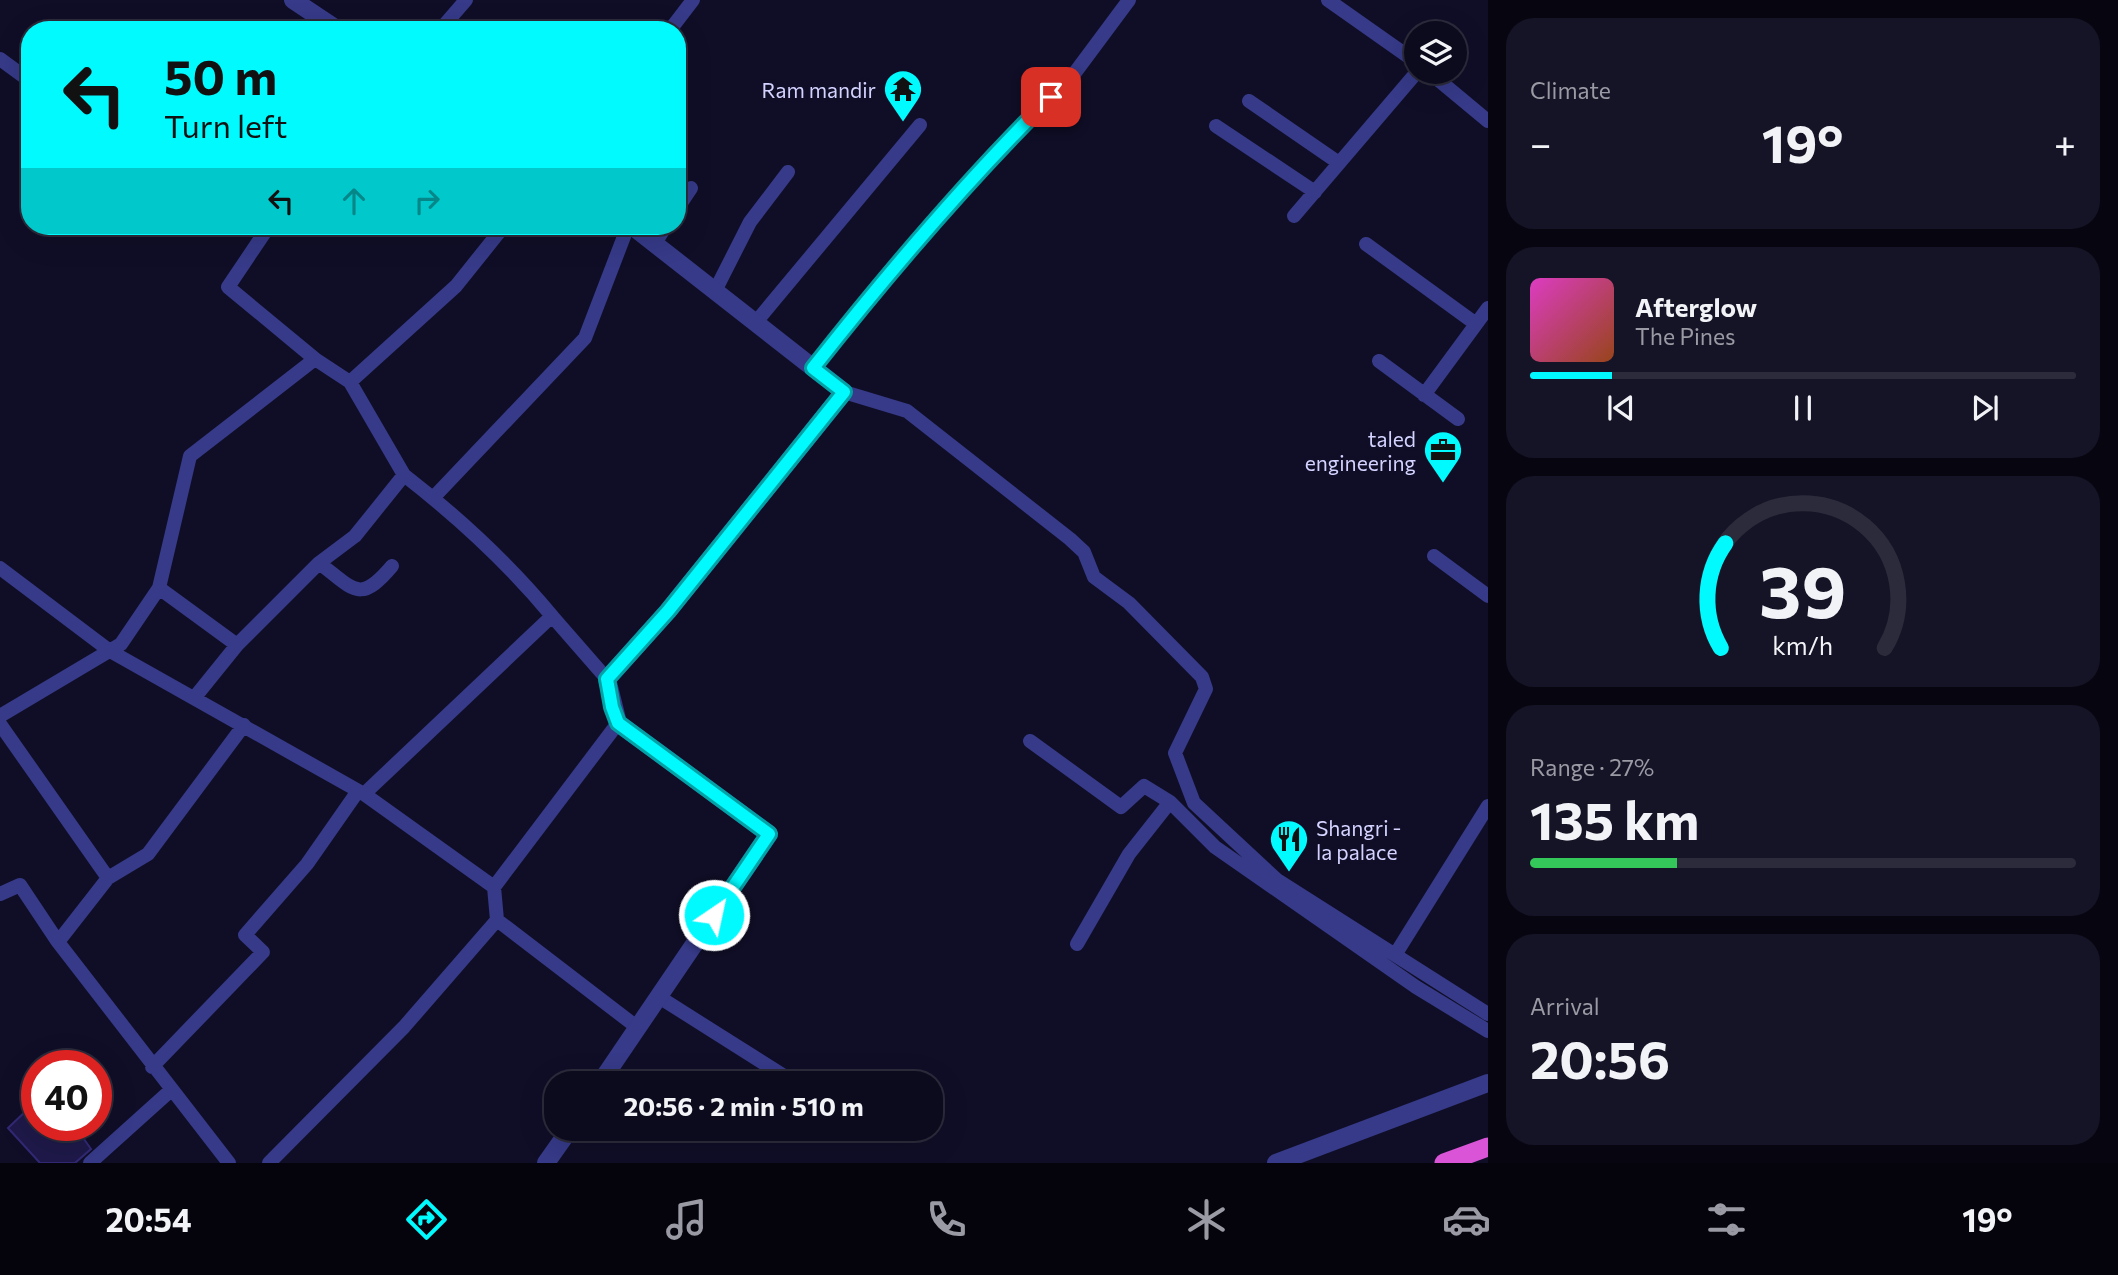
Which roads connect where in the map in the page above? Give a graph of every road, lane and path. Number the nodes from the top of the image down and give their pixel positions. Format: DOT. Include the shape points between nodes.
graph roads {
  1 [pos="293,0"];
  2 [pos="466,0"];
  3 [pos="693,0"];
  4 [pos="1129,0"];
  5 [pos="1328,0"];
  6 [pos="324,21"];
  7 [pos="448,21"];
  8 [pos="677,21"];
  9 [pos="1404,54"];
  10 [pos="0,59"];
  11 [pos="21,74"];
  12 [pos="1407,84"];
  13 [pos="1443,84"];
  14 [pos="1249,101"];
  15 [pos="1488,121"];
  16 [pos="920,125"];
  17 [pos="1216,126"];
  18 [pos="1339,163"];
  19 [pos="788,172"];
  20 [pos="691,188"];
  21 [pos="1315,192"];
  22 [pos="686,196"];
  23 [pos="1294,216"];
  24 [pos="263,235"];
  25 [pos="497,235"];
  26 [pos="626,235"];
  27 [pos="643,235"];
  28 [pos="660,235"];
  29 [pos="655,243"];
  30 [pos="1366,244"];
  31 [pos="716,289"];
  32 [pos="1488,308"];
  33 [pos="756,322"];
  34 [pos="1476,324"];
  35 [pos="315,359"];
  36 [pos="1379,361"];
  37 [pos="813,368"];
  38 [pos="349,382"];
  39 [pos="844,392"];
  40 [pos="1424,395"];
  41 [pos="1458,419"];
  42 [pos="404,475"];
  43 [pos="433,498"];
  44 [pos="1434,556"];
  45 [pos="319,563"];
  46 [pos="392,566"];
  47 [pos="0,568"];
  48 [pos="159,588"];
  49 [pos="1488,596"];
  50 [pos="552,616"];
  51 [pos="237,645"];
  52 [pos="110,651"];
  53 [pos="607,679"];
  54 [pos="195,697"];
  55 [pos="0,716"];
  56 [pos="618,723"];
  57 [pos="0,724"];
  58 [pos="244,725"];
  59 [pos="1030,741"];
  60 [pos="361,793"];
  61 [pos="1170,802"];
  62 [pos="1488,806"];
  63 [pos="108,878"];
  64 [pos="494,887"];
  65 [pos="0,894"];
  66 [pos="497,920"];
  67 [pos="58,942"];
  68 [pos="1077,944"];
  69 [pos="1395,955"];
  70 [pos="659,997"];
  71 [pos="1488,1013"];
  72 [pos="638,1028"];
  73 [pos="1488,1031"];
  74 [pos="152,1067"];
  75 [pos="608,1071"];
  76 [pos="777,1071"];
  77 [pos="1488,1083"];
  78 [pos="170,1091"];
  79 [pos="562,1141"];
  80 [pos="1488,1147"];
  81 [pos="90,1163"];
  82 [pos="229,1163"];
  83 [pos="269,1163"];
  84 [pos="547,1163"];
  85 [pos="1276,1163"];
  86 [pos="1444,1163"];
  1 -- 6 [label="street"];
  2 -- 7 [label="street"];
  3 -- 8 [label="street"];
  4 -- 37 [label="street" via="1071,78 991,156"];
  5 -- 9 [label="street"];
  10 -- 11 [label="street"];
  12 -- 18 [label="street"];
  13 -- 15 [label="street"];
  14 -- 18 [label="street"];
  16 -- 33 [label="street"];
  17 -- 21 [label="street"];
  18 -- 21 [label="street"];
  19 -- 31 [label="street" via="750,222"];
  20 -- 22 [label="street"];
  21 -- 23 [label="street"];
  24 -- 35 [label="street" via="228,287"];
  25 -- 38 [label="street" via="456,286"];
  26 -- 43 [label="street" via="584,338"];
  27 -- 29 [label="street"];
  28 -- 29 [label="street"];
  29 -- 31 [label="street"];
  30 -- 34 [label="street"];
  31 -- 33 [label="street"];
  32 -- 34 [label="street"];
  33 -- 37 [label="street"];
  34 -- 40 [label="street"];
  35 -- 38 [label="street"];
  35 -- 48 [label="street" via="190,456"];
  36 -- 40 [label="street"];
  37 -- 39 [label="street"];
  38 -- 42 [label="street"];
  39 -- 53 [label="street" via="668,611"];
  39 -- 69 [label="street" via="907,411 1084,552 1094,577 1129,603 1202,677 1206,690 1175,754 1195,803 1277,880"];
  40 -- 41 [label="street"];
  42 -- 43 [label="street"];
  42 -- 45 [label="street" via="355,536"];
  43 -- 50 [label="street" via="522,580"];
  44 -- 49 [label="street"];
  45 -- 46 [label="street" via="363,591"];
  45 -- 51 [label="street"];
  47 -- 52 [label="street"];
  48 -- 51 [label="street"];
  48 -- 52 [label="street" via="121,644"];
  50 -- 53 [label="street"];
  50 -- 60 [label="street"];
  51 -- 54 [label="street"];
  52 -- 54 [label="street"];
  52 -- 55 [label="street"];
  53 -- 56 [label="street"];
  54 -- 58 [label="street"];
  56 -- 64 [label="street"];
  56 -- 70 [label="street" via="769,834"];
  57 -- 63 [label="street"];
  58 -- 60 [label="street"];
  58 -- 63 [label="street" via="148,854"];
  59 -- 61 [label="street" via="1121,807 1144,786"];
  60 -- 64 [label="street"];
  60 -- 74 [label="street" via="245,935 263,952"];
  61 -- 68 [label="street" via="1129,854"];
  61 -- 73 [label="street" via="1215,847 1416,987"];
  62 -- 69 [label="street"];
  63 -- 67 [label="street"];
  64 -- 66 [label="street"];
  65 -- 67 [label="street" via="20,885"];
  66 -- 72 [label="street"];
  66 -- 83 [label="street" via="404,1027"];
  67 -- 74 [label="street"];
  69 -- 71 [label="street"];
  70 -- 72 [label="street"];
  70 -- 76 [label="street"];
  72 -- 75 [label="street"];
  74 -- 78 [label="street"];
  77 -- 85 [label="street"];
  78 -- 81 [label="street"];
  78 -- 82 [label="street"];
  79 -- 84 [label="street"];
  80 -- 86 [label="highway"];
}
